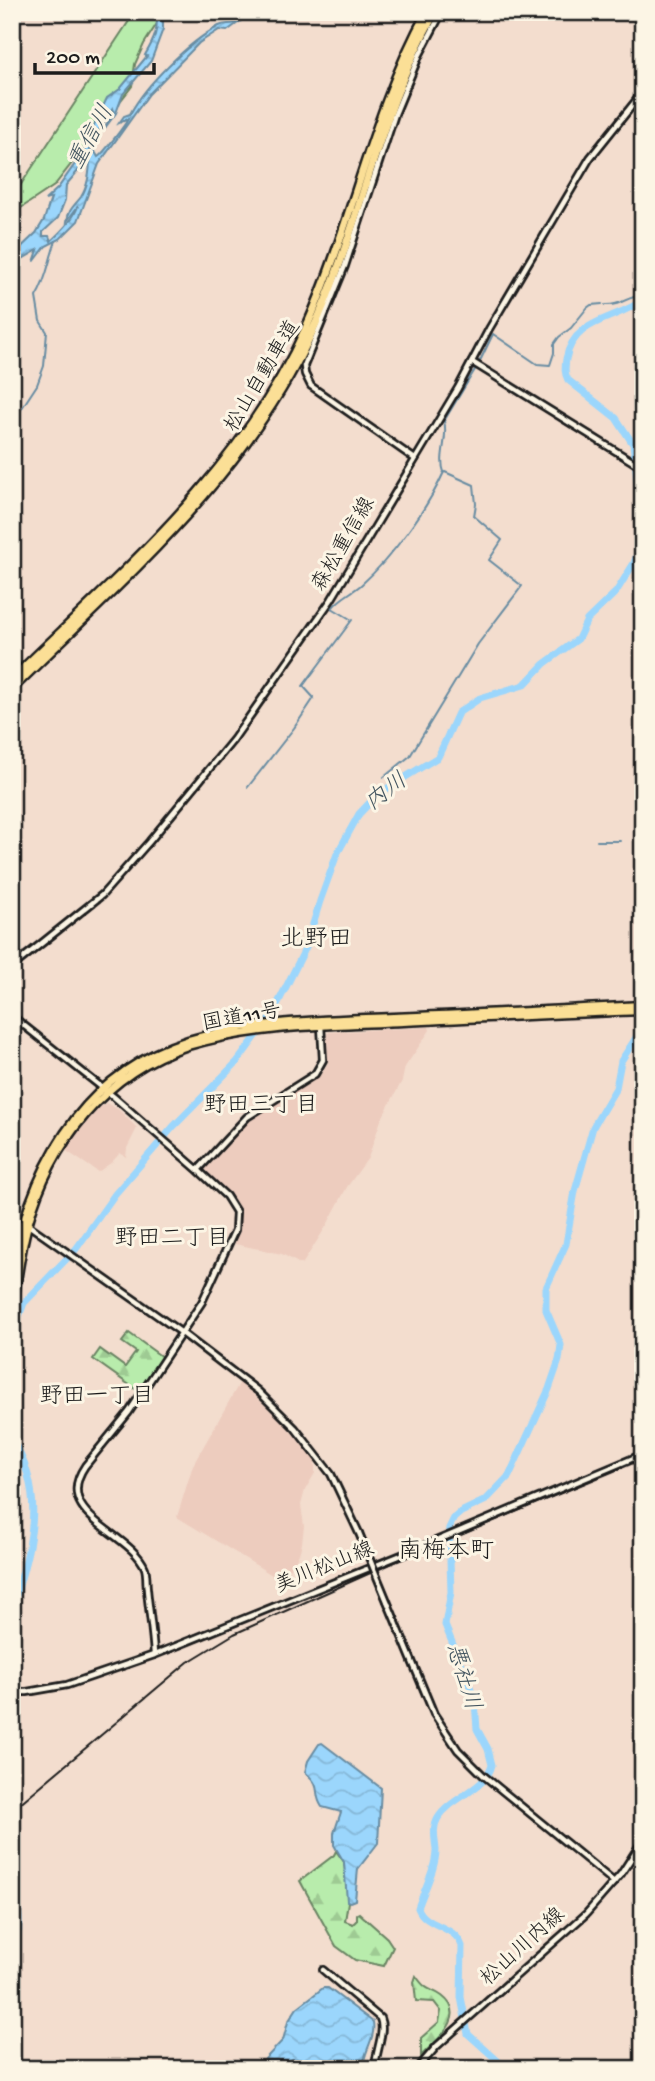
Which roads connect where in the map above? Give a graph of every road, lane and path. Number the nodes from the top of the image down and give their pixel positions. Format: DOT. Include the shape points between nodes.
graph roads {
  1 [pos="427,12"];
  2 [pos="435,12"];
  3 [pos="442,12"];
  4 [pos="643,92"];
  5 [pos="472,362"];
  6 [pos="415,459"];
  7 [pos="643,468"];
  8 [pos="12,679"];
  9 [pos="12,689"];
  10 [pos="12,967"];
  11 [pos="643,1008"];
  12 [pos="12,1016"];
  13 [pos="281,1026"];
  14 [pos="321,1026"];
  15 [pos="105,1091"];
  16 [pos="198,1170"];
  17 [pos="25,1223"];
  18 [pos="12,1267"];
  19 [pos="12,1314"];
  20 [pos="182,1333"];
  21 [pos="643,1454"];
  22 [pos="154,1655"];
  23 [pos="12,1692"];
  24 [pos="643,1840"];
  25 [pos="614,1882"];
  26 [pos="323,1970"];
  27 [pos="375,2069"];
  28 [pos="417,2069"];
  1 -- 8 [label="highway, 松山自動車道" via="382,110 321,294 272,393 184,509"];
  2 -- 9 [label="highway, 松山自動車道" via="389,113 312,333 278,396 189,514"];
  3 -- 6 [label="street" via="394,114 345,266 304,366 311,386"];
  4 -- 5 [label="street, 森松重信線" via="590,158"];
  5 -- 6 [label="street, 森松重信線"];
  5 -- 7 [label="street"];
  6 -- 10 [label="street, 森松重信線" via="312,630 233,740 102,895"];
  11 -- 13 [label="highway, 国道11号"];
  11 -- 14 [label="highway, 国道11号"];
  12 -- 15 [label="street"];
  13 -- 14 [label="highway, 国道11号"];
  13 -- 15 [label="highway, 国道11号" via="189,1040 128,1069"];
  14 -- 16 [label="street" via="323,1060 315,1074 247,1117"];
  15 -- 16 [label="street"];
  15 -- 17 [label="highway, 国道11号" via="76,1116 54,1147"];
  16 -- 20 [label="street" via="230,1200 237,1217 218,1270"];
  17 -- 18 [label="highway, 国道11号"];
  17 -- 19 [label="highway, 国道11号"];
  17 -- 20 [label="street"];
  20 -- 22 [label="street" via="129,1412 85,1466 77,1487 88,1515 137,1556 145,1569"];
  20 -- 25 [label="street, bridge" via="258,1391 331,1474 433,1714 458,1751"];
  21 -- 22 [label="street, 美川松山線"];
  22 -- 23 [label="street, 美川松山線" via="68,1685"];
  24 -- 25 [label="street, 松山川内線"];
  25 -- 28 [label="street, 松山川内線" via="586,1914"];
  26 -- 27 [label="street" via="380,2018 383,2030"];
}
